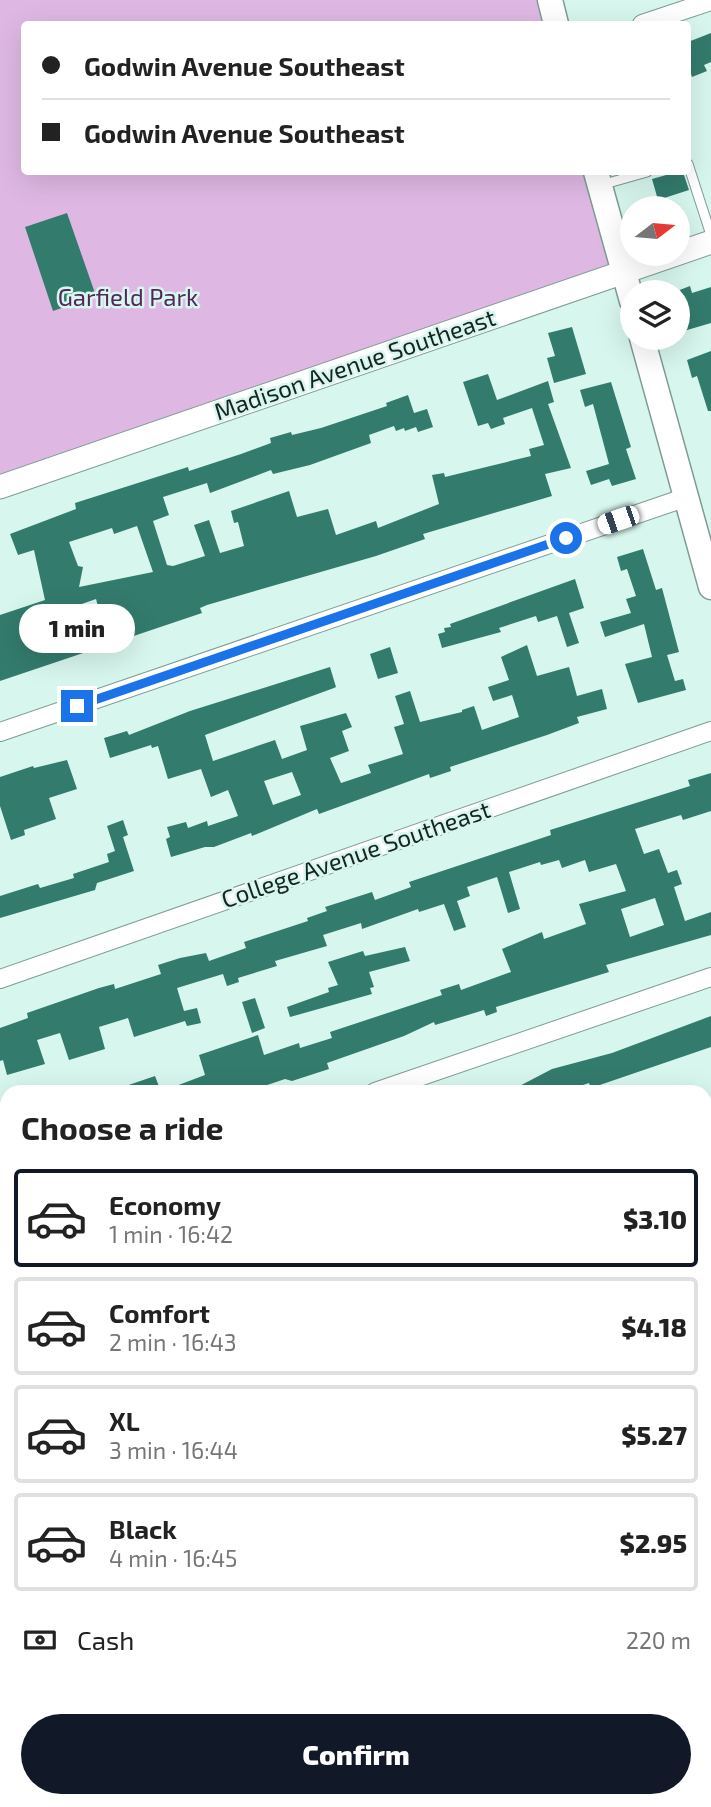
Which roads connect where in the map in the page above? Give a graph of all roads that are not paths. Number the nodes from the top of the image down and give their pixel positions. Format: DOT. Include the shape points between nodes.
graph roads {
  1 [pos="550,0"];
  2 [pos="711,1"];
  3 [pos="555,21"];
  4 [pos="651,21"];
  5 [pos="691,173"];
  6 [pos="622,175"];
  7 [pos="598,178"];
  8 [pos="711,235"];
  9 [pos="711,243"];
  10 [pos="624,272"];
  11 [pos="626,280"];
  12 [pos="645,350"];
  13 [pos="0,487"];
  14 [pos="687,497"];
  15 [pos="711,587"];
  16 [pos="711,731"];
  17 [pos="0,732"];
  18 [pos="711,976"];
  19 [pos="0,979"];
  20 [pos="395,1085"];
  1 -- 3 [label="main road"];
  2 -- 4 [label="street"];
  5 -- 8 [label="lane"];
  6 -- 7 [label="lane"];
  7 -- 10 [label="main road"];
  9 -- 10 [label="street, Madison Avenue Southeast"];
  10 -- 11 [label="main road"];
  10 -- 13 [label="street, Madison Avenue Southeast"];
  12 -- 14 [label="main road"];
  14 -- 15 [label="main road"];
  14 -- 17 [label="street"];
  16 -- 19 [label="street, College Avenue Southeast"];
  18 -- 20 [label="street"];
}
